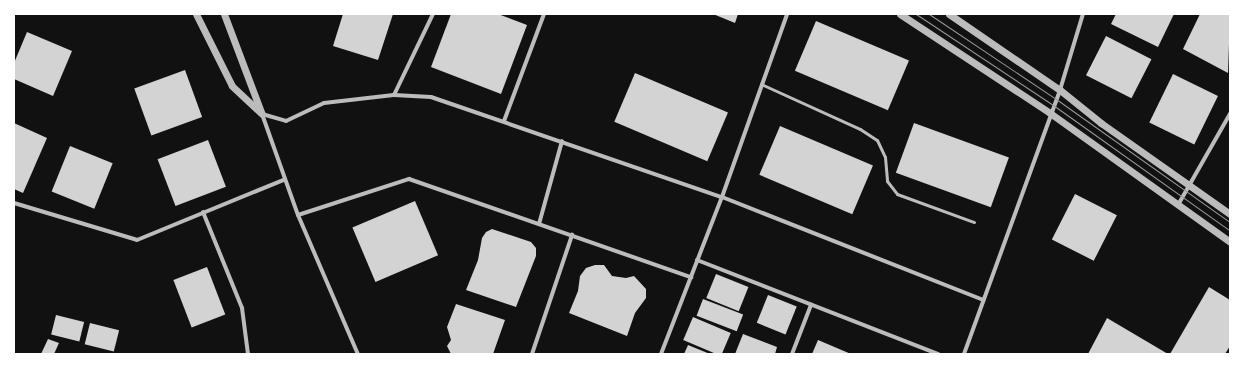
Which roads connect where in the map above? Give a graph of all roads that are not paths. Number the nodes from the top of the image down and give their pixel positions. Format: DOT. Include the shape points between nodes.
graph roads {
  1 [pos="196,14"];
  2 [pos="224,14"];
  3 [pos="433,14"];
  4 [pos="544,14"];
  5 [pos="787,14"];
  6 [pos="900,14"];
  7 [pos="950,14"];
  8 [pos="1082,14"];
  9 [pos="761,84"];
  10 [pos="1060,90"];
  11 [pos="394,95"];
  12 [pos="1050,113"];
  13 [pos="262,114"];
  14 [pos="1230,114"];
  15 [pos="504,121"];
  16 [pos="562,141"];
  17 [pos="284,180"];
  18 [pos="1190,186"];
  19 [pos="722,197"];
  20 [pos="14,203"];
  21 [pos="1178,205"];
  22 [pos="203,212"];
  23 [pos="1230,214"];
  24 [pos="298,215"];
  25 [pos="974,222"];
  26 [pos="539,224"];
  27 [pos="572,235"];
  28 [pos="1230,242"];
  29 [pos="697,260"];
  30 [pos="691,277"];
  31 [pos="983,300"];
  32 [pos="811,305"];
  33 [pos="248,354"];
  34 [pos="358,354"];
  35 [pos="532,354"];
  36 [pos="661,354"];
  37 [pos="792,354"];
  38 [pos="938,354"];
  39 [pos="964,354"];
  1 -- 13 [label="street" via="232,86"];
  2 -- 13 [label="street"];
  3 -- 11 [label="street"];
  4 -- 15 [label="street"];
  5 -- 9 [label="street"];
  6 -- 12 [label="street"];
  7 -- 10 [label="street"];
  8 -- 10 [label="street"];
  9 -- 19 [label="street"];
  9 -- 25 [label="lane" via="860,129 877,140 885,157 887,181 897,194"];
  10 -- 12 [label="street"];
  10 -- 18 [label="street" via="1100,123"];
  11 -- 13 [label="street" via="324,103 286,121"];
  11 -- 15 [label="street" via="431,97"];
  12 -- 21 [label="street"];
  12 -- 31 [label="street"];
  13 -- 17 [label="street"];
  14 -- 18 [label="street"];
  15 -- 16 [label="street"];
  16 -- 19 [label="street"];
  16 -- 26 [label="street"];
  17 -- 22 [label="street"];
  17 -- 24 [label="street"];
  18 -- 21 [label="street"];
  18 -- 23 [label="street"];
  19 -- 29 [label="street"];
  19 -- 31 [label="street"];
  20 -- 22 [label="street" via="137,240"];
  21 -- 28 [label="street"];
  22 -- 33 [label="street" via="242,308"];
  24 -- 26 [label="street" via="409,179"];
  24 -- 34 [label="street"];
  26 -- 27 [label="street"];
  27 -- 30 [label="street"];
  27 -- 35 [label="street"];
  29 -- 30 [label="street"];
  29 -- 32 [label="street"];
  30 -- 36 [label="street"];
  31 -- 39 [label="street"];
  32 -- 37 [label="street"];
  32 -- 38 [label="street"];
}
